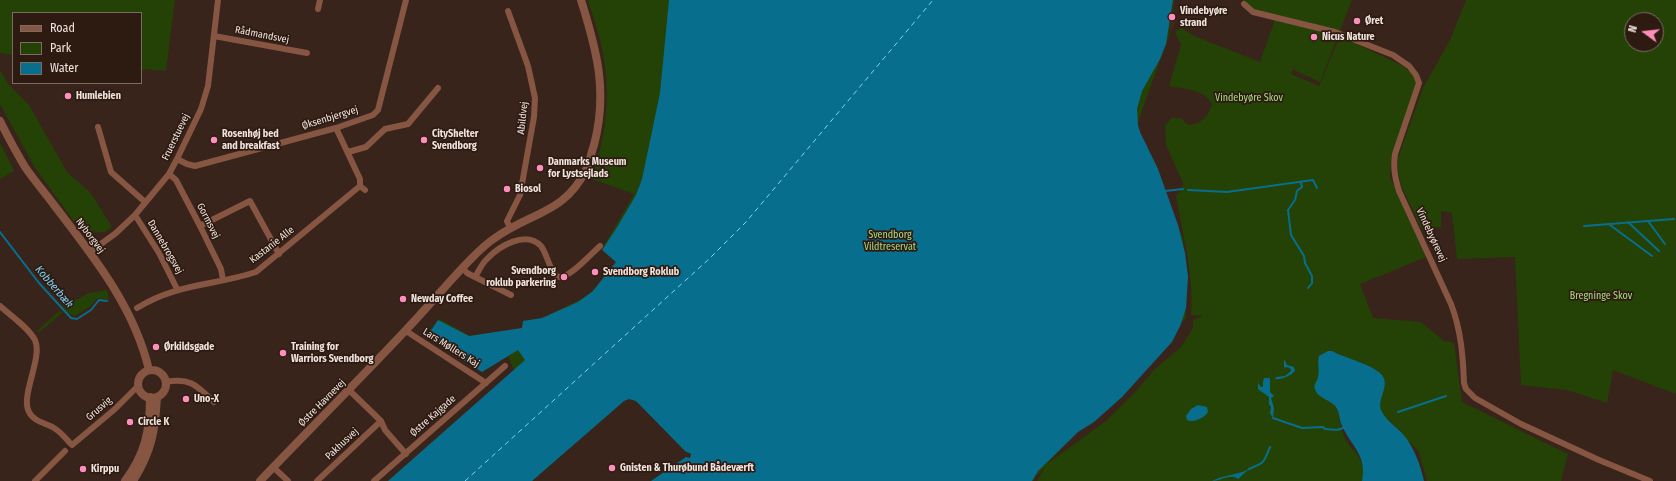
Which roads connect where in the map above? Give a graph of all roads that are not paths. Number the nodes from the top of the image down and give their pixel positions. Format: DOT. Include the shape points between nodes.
graph roads {
  1 [pos="218,0"];
  2 [pos="320,0"];
  3 [pos="406,0"];
  4 [pos="581,0"];
  5 [pos="1244,4"];
  6 [pos="318,9"];
  7 [pos="508,10"];
  8 [pos="214,36"];
  9 [pos="307,53"];
  10 [pos="438,88"];
  11 [pos="0,121"];
  12 [pos="98,127"];
  13 [pos="336,128"];
  14 [pos="348,152"];
  15 [pos="177,159"];
  16 [pos="169,174"];
  17 [pos="360,186"];
  18 [pos="365,190"];
  19 [pos="145,202"];
  20 [pos="135,215"];
  21 [pos="200,226"];
  22 [pos="510,228"];
  23 [pos="600,246"];
  24 [pos="90,252"];
  25 [pos="278,254"];
  26 [pos="462,268"];
  27 [pos="475,277"];
  28 [pos="223,280"];
  29 [pos="178,289"];
  30 [pos="511,294"];
  31 [pos="0,306"];
  32 [pos="138,308"];
  33 [pos="406,331"];
  34 [pos="505,366"];
  35 [pos="149,370"];
  36 [pos="166,382"];
  37 [pos="486,383"];
  38 [pos="139,387"];
  39 [pos="349,390"];
  40 [pos="153,397"];
  41 [pos="214,402"];
  42 [pos="381,421"];
  43 [pos="65,451"];
  44 [pos="406,454"];
  45 [pos="273,467"];
  46 [pos="35,481"];
  47 [pos="124,481"];
  48 [pos="133,481"];
  49 [pos="260,481"];
  50 [pos="288,481"];
  51 [pos="317,481"];
  52 [pos="374,481"];
  53 [pos="1650,481"];
  1 -- 8 [label="street, Fruerstuevej"];
  2 -- 6 [label="street"];
  3 -- 13 [label="street, Øksenbjergvej" via="378,110 373,115"];
  4 -- 22 [label="street, Østre Havnevej" via="595,44 600,75 599,118 589,162 572,192 562,201 551,209"];
  5 -- 53 [label="street, Vindebyørevej" via="1254,12 1352,39 1392,55 1409,66 1419,83 1395,154 1394,173 1399,191 1457,321 1466,389 1475,398 1521,424"];
  7 -- 22 [label="street, Abildvej" via="528,66 535,98 520,195 507,221"];
  8 -- 9 [label="street, Rådmandsvej"];
  8 -- 15 [label="street, Fruerstuevej" via="208,86 201,109"];
  10 -- 14 [label="street" via="408,124 385,129 366,147"];
  11 -- 24 [label="street, Nyborgvej" via="26,168"];
  12 -- 19 [label="street" via="111,172"];
  13 -- 14 [label="street"];
  13 -- 15 [label="street, Øksenbjergvej" via="195,166"];
  14 -- 17 [label="street" via="360,179"];
  15 -- 16 [label="street, Fruerstuevej"];
  16 -- 19 [label="street, Fruerstuevej"];
  16 -- 21 [label="street, Gormsvej" via="176,180"];
  17 -- 18 [label="street"];
  17 -- 25 [label="street, Kastanie Alle"];
  19 -- 20 [label="street, Fruerstuevej"];
  20 -- 24 [label="street, Fruerstuevej"];
  20 -- 29 [label="street, Dannebrogsvej"];
  21 -- 25 [label="street" via="250,202"];
  21 -- 28 [label="street, Gormsvej" via="221,269"];
  22 -- 26 [label="street, Østre Havnevej" via="484,246"];
  23 -- 27 [label="street" via="577,267 564,277 560,277 553,272 540,245 524,239 514,241 486,259"];
  24 -- 35 [label="street, Nyborgvej" via="112,284 128,314 140,339"];
  25 -- 28 [label="street, Kastanie Alle" via="256,272"];
  26 -- 27 [label="street"];
  26 -- 33 [label="street, Østre Havnevej"];
  27 -- 30 [label="street"];
  28 -- 29 [label="street, Kastanie Alle"];
  29 -- 32 [label="street, Kastanie Alle" via="156,297"];
  31 -- 38 [label="street, Grusvig" via="29,332 37,349 27,409 34,419 55,429 72,445"];
  33 -- 37 [label="street, Lars Møllers Kaj"];
  33 -- 39 [label="street, Østre Havnevej"];
  34 -- 37 [label="street, Østre Kajgade"];
  35 -- 36 [label="street" via="160,372"];
  35 -- 38 [label="street" via="140,377"];
  36 -- 40 [label="street" via="163,392"];
  36 -- 41 [label="street" via="188,381"];
  37 -- 44 [label="street, Østre Kajgade"];
  38 -- 40 [label="street" via="143,394"];
  39 -- 42 [label="street"];
  39 -- 45 [label="street, Østre Havnevej"];
  40 -- 47 [label="street" via="146,441 139,460"];
  40 -- 48 [label="street" via="156,425 152,442"];
  42 -- 44 [label="street"];
  42 -- 51 [label="street, Pakhusvej"];
  43 -- 46 [label="street"];
  44 -- 52 [label="street, Østre Kajgade"];
  45 -- 49 [label="street, Østre Havnevej"];
  45 -- 50 [label="street"];
}
